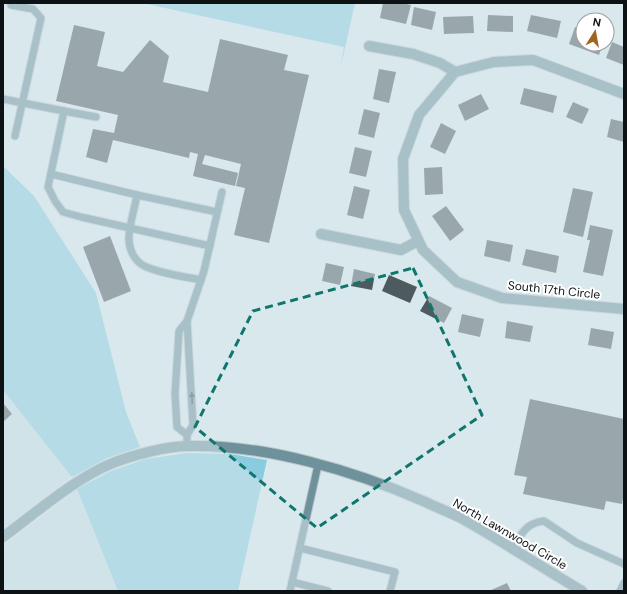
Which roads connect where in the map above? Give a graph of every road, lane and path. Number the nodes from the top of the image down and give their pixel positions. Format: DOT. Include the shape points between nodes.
graph roads {
  1 [pos="11,5"];
  2 [pos="369,46"];
  3 [pos="455,72"];
  4 [pos="624,94"];
  5 [pos="3,99"];
  6 [pos="23,103"];
  7 [pos="64,111"];
  8 [pos="96,117"];
  9 [pos="15,136"];
  10 [pos="51,174"];
  11 [pos="222,192"];
  12 [pos="137,195"];
  13 [pos="218,212"];
  14 [pos="131,228"];
  15 [pos="321,234"];
  16 [pos="418,241"];
  17 [pos="210,246"];
  18 [pos="201,280"];
  19 [pos="624,310"];
  20 [pos="187,321"];
  21 [pos="187,440"];
  22 [pos="318,465"];
  23 [pos="3,537"];
  24 [pos="300,548"];
  25 [pos="512,549"];
  26 [pos="624,564"];
  27 [pos="292,582"];
  28 [pos="624,583"];
  29 [pos="290,591"];
  30 [pos="328,591"];
  31 [pos="390,591"];
  32 [pos="582,591"];
  33 [pos="620,591"];
  1 -- 6 [label="lane" via="33,9 42,18"];
  2 -- 3 [label="street" via="413,54 440,63"];
  3 -- 4 [label="street" via="494,62 533,60"];
  3 -- 16 [label="street, South 17th Circle" via="419,115 403,159 404,210"];
  5 -- 6 [label="lane"];
  6 -- 7 [label="lane"];
  6 -- 9 [label="lane"];
  7 -- 8 [label="lane"];
  7 -- 10 [label="lane"];
  10 -- 12 [label="lane"];
  10 -- 14 [label="lane" via="48,187 63,212"];
  11 -- 13 [label="lane"];
  12 -- 13 [label="lane"];
  12 -- 14 [label="lane"];
  13 -- 17 [label="lane"];
  14 -- 17 [label="lane"];
  14 -- 18 [label="lane" via="130,247 141,264 150,269"];
  15 -- 16 [label="street" via="401,250"];
  16 -- 19 [label="street, South 17th Circle" via="423,250 457,282 502,298"];
  17 -- 18 [label="lane"];
  18 -- 20 [label="lane"];
  21 -- 20 [label="lane, one-way" via="194,425"];
  20 -- 21 [label="lane" via="179,331 175,394 177,427"];
  21 -- 22 [label="street, North Lawnwood Circle" via="295,458"];
  21 -- 23 [label="street, North Lawnwood Circle" via="109,465 75,482"];
  22 -- 24 [label="lane"];
  22 -- 25 [label="street, North Lawnwood Circle" via="400,491 460,518"];
  24 -- 27 [label="lane"];
  24 -- 31 [label="lane" via="394,572"];
  25 -- 26 [label="lane" via="526,527 534,522 544,521 577,543"];
  25 -- 32 [label="street, North Lawnwood Circle"];
  27 -- 29 [label="lane"];
  27 -- 30 [label="lane"];
  28 -- 33 [label="lane"];
}
